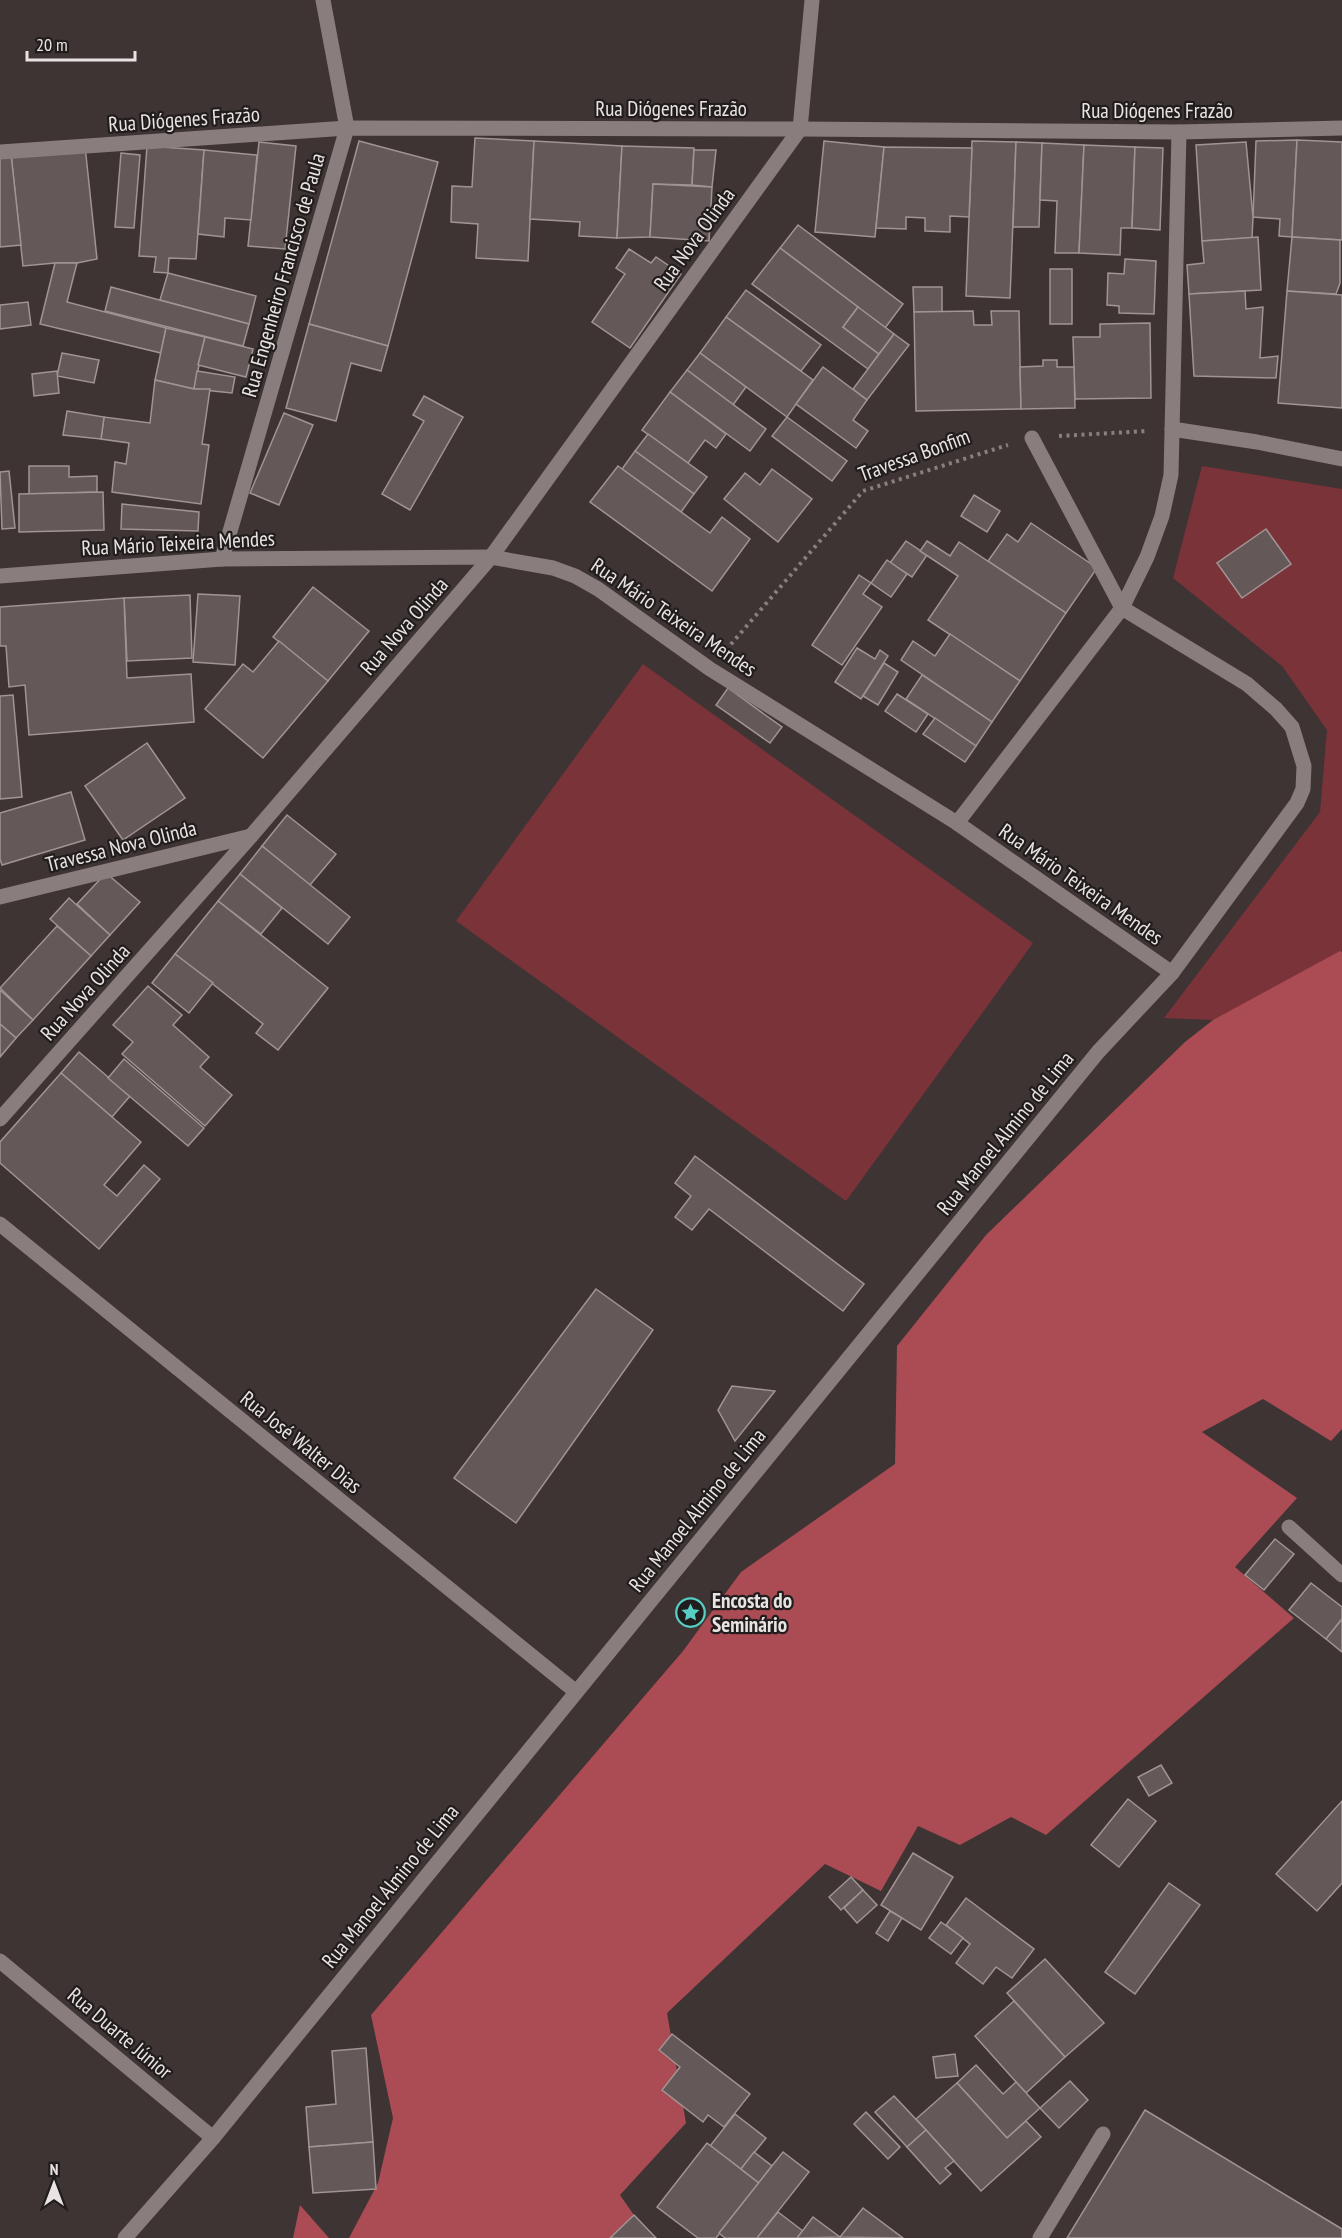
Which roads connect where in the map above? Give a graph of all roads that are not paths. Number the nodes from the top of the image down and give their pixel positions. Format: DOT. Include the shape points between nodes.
graph roads {
  1 [pos="323,0"];
  2 [pos="812,0"];
  3 [pos="347,128"];
  4 [pos="1342,128"];
  5 [pos="800,129"];
  6 [pos="1179,132"];
  7 [pos="0,152"];
  8 [pos="1172,429"];
  9 [pos="1032,438"];
  10 [pos="1342,459"];
  11 [pos="491,557"];
  12 [pos="222,559"];
  13 [pos="0,576"];
  14 [pos="1122,608"];
  15 [pos="957,822"];
  16 [pos="251,836"];
  17 [pos="0,897"];
  18 [pos="1172,973"];
  19 [pos="0,1119"];
  20 [pos="0,1224"];
  21 [pos="1289,1527"];
  22 [pos="1342,1575"];
  23 [pos="575,1691"];
  24 [pos="0,1961"];
  25 [pos="1103,2134"];
  26 [pos="213,2138"];
  27 [pos="125,2238"];
  28 [pos="1040,2238"];
  1 -- 3 [label="street, Rua Engenheiro Francisco de Paula"];
  2 -- 5 [label="street"];
  3 -- 5 [label="street, Rua Diógenes Frazão"];
  3 -- 7 [label="street, Rua Diógenes Frazão"];
  3 -- 12 [label="street, Rua Engenheiro Francisco de Paula"];
  4 -- 6 [label="street, Rua Diógenes Frazão"];
  5 -- 6 [label="street, Rua Diógenes Frazão"];
  5 -- 11 [label="street, Rua Nova Olinda"];
  6 -- 8 [label="street"];
  8 -- 10 [label="street"];
  8 -- 14 [label="street" via="1171,475 1162,516"];
  9 -- 14 [label="street"];
  11 -- 12 [label="street, Rua Mário Teixeira Mendes"];
  11 -- 15 [label="street, Rua Mário Teixeira Mendes" via="553,568 598,589 710,669"];
  11 -- 16 [label="street, Rua Nova Olinda"];
  12 -- 13 [label="street, Rua Mário Teixeira Mendes"];
  14 -- 15 [label="street"];
  14 -- 18 [label="street, Rua Manoel Almino de Lima" via="1247,684 1292,727 1304,766 1303,789 1297,803"];
  15 -- 18 [label="street, Rua Mário Teixeira Mendes"];
  16 -- 17 [label="street, Travessa Nova Olinda"];
  16 -- 19 [label="street, Rua Nova Olinda"];
  18 -- 23 [label="street, Rua Manoel Almino de Lima" via="1098,1052"];
  20 -- 23 [label="street, Rua José Walter Dias"];
  21 -- 22 [label="street"];
  23 -- 26 [label="street, Rua Manoel Almino de Lima"];
  24 -- 26 [label="street, Rua Duarte Júnior"];
  25 -- 28 [label="street"];
  26 -- 27 [label="street, Rua Manoel Almino de Lima"];
}
